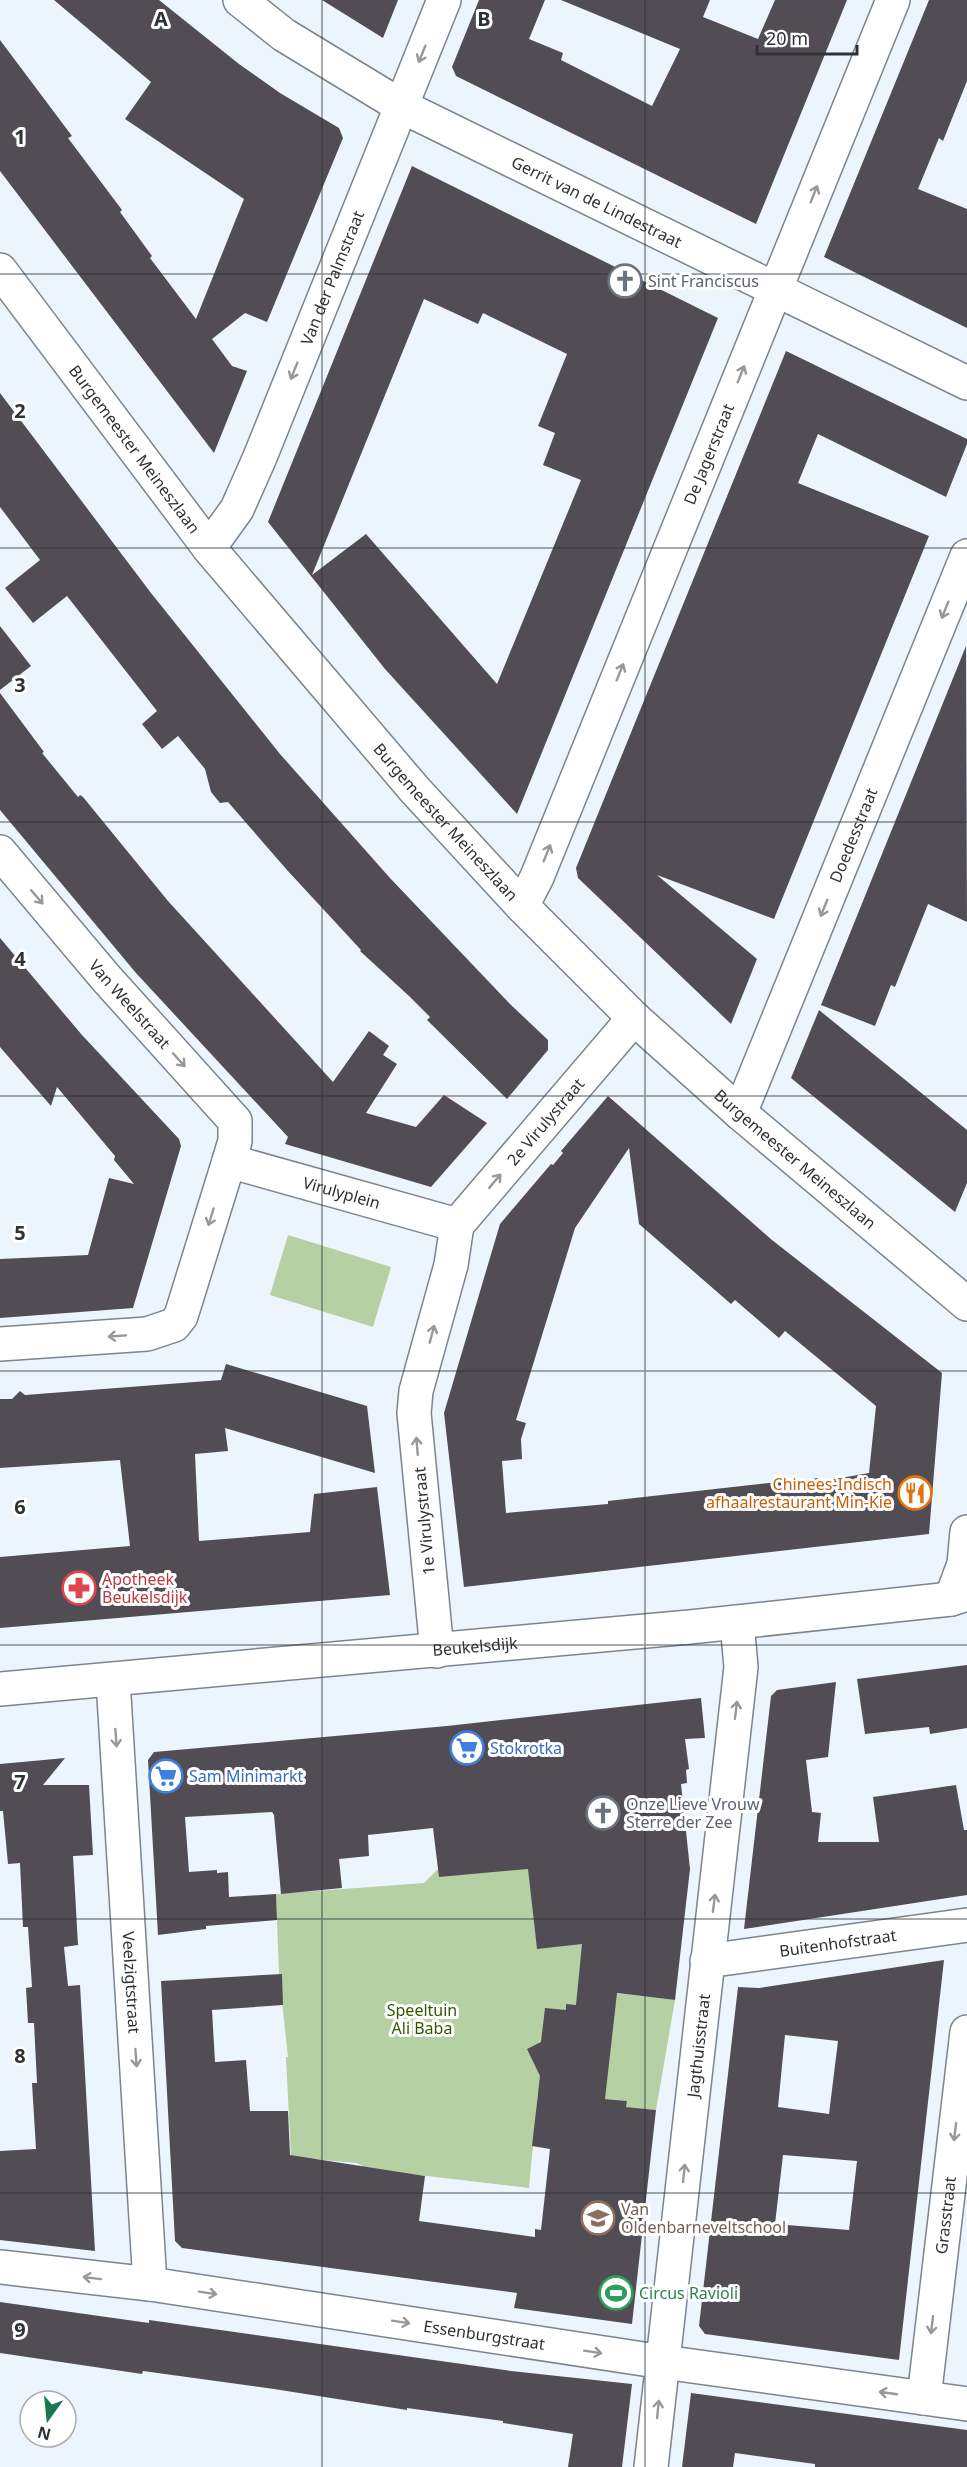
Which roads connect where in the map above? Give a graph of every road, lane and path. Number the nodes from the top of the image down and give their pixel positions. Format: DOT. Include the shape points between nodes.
graph roads {
  1 [pos="240,0"];
  2 [pos="444,0"];
  3 [pos="892,0"];
  4 [pos="400,106"];
  5 [pos="0,270"];
  6 [pos="775,290"];
  7 [pos="967,383"];
  8 [pos="208,548"];
  9 [pos="967,556"];
  10 [pos="0,852"];
  11 [pos="522,906"];
  12 [pos="634,1018"];
  13 [pos="740,1113"];
  14 [pos="229,1161"];
  15 [pos="457,1225"];
  16 [pos="967,1304"];
  17 [pos="0,1344"];
  18 [pos="967,1532"];
  19 [pos="962,1598"];
  20 [pos="737,1623"];
  21 [pos="437,1651"];
  22 [pos="113,1680"];
  23 [pos="0,1689"];
  24 [pos="967,1925"];
  25 [pos="707,1962"];
  26 [pos="967,2032"];
  27 [pos="0,2267"];
  28 [pos="150,2284"];
  29 [pos="663,2362"];
  30 [pos="924,2398"];
  31 [pos="967,2403"];
  32 [pos="651,2467"];
  1 -- 4 [label="street, Gerrit van de Lindestraat" via="284,35"];
  2 -- 4 [label="street, Van der Palmstraat, one-way"];
  6 -- 3 [label="street, De Jagerstraat, one-way"];
  4 -- 6 [label="street, Gerrit van de Lindestraat"];
  4 -- 8 [label="street, Van der Palmstraat, one-way" via="260,457 237,509"];
  5 -- 8 [label="street, Burgemeester Meineszlaan"];
  6 -- 7 [label="street, Gerrit van de Lindestraat"];
  11 -- 6 [label="street, De Jagerstraat, one-way"];
  8 -- 11 [label="street, Burgemeester Meineszlaan" via="415,790"];
  9 -- 13 [label="street, Doedesstraat, one-way"];
  10 -- 14 [label="street, Van Weelstraat, one-way" via="235,1122"];
  11 -- 12 [label="street, Burgemeester Meineszlaan"];
  12 -- 13 [label="street, Burgemeester Meineszlaan"];
  15 -- 12 [label="street, 2e Virulystraat, one-way"];
  13 -- 16 [label="street, Burgemeester Meineszlaan"];
  14 -- 15 [label="street, Virulyplein"];
  14 -- 17 [label="street, one-way" via="181,1316 174,1325 147,1334"];
  21 -- 15 [label="street, 1e Virulystraat, one-way" via="414,1413 416,1391 451,1265"];
  18 -- 19 [label="street"];
  19 -- 20 [label="street, Beukelsdijk"];
  20 -- 21 [label="street, Beukelsdijk"];
  25 -- 20 [label="street, Jagthuisstraat, one-way" via="741,1667"];
  21 -- 22 [label="street, Beukelsdijk"];
  22 -- 23 [label="street, Beukelsdijk"];
  22 -- 28 [label="street, Veelzigtstraat, one-way"];
  24 -- 25 [label="street, Buitenhofstraat"];
  29 -- 25 [label="street, Jagthuisstraat, one-way"];
  26 -- 30 [label="street, Grasstraat, one-way"];
  28 -- 27 [label="street, Essenburgstraat, one-way"];
  28 -- 29 [label="street, Essenburgstraat, one-way"];
  30 -- 29 [label="street, Essenburgstraat, one-way"];
  32 -- 29 [label="street, Jagthuisstraat, one-way"];
  30 -- 31 [label="street, Essenburgstraat"];
}
